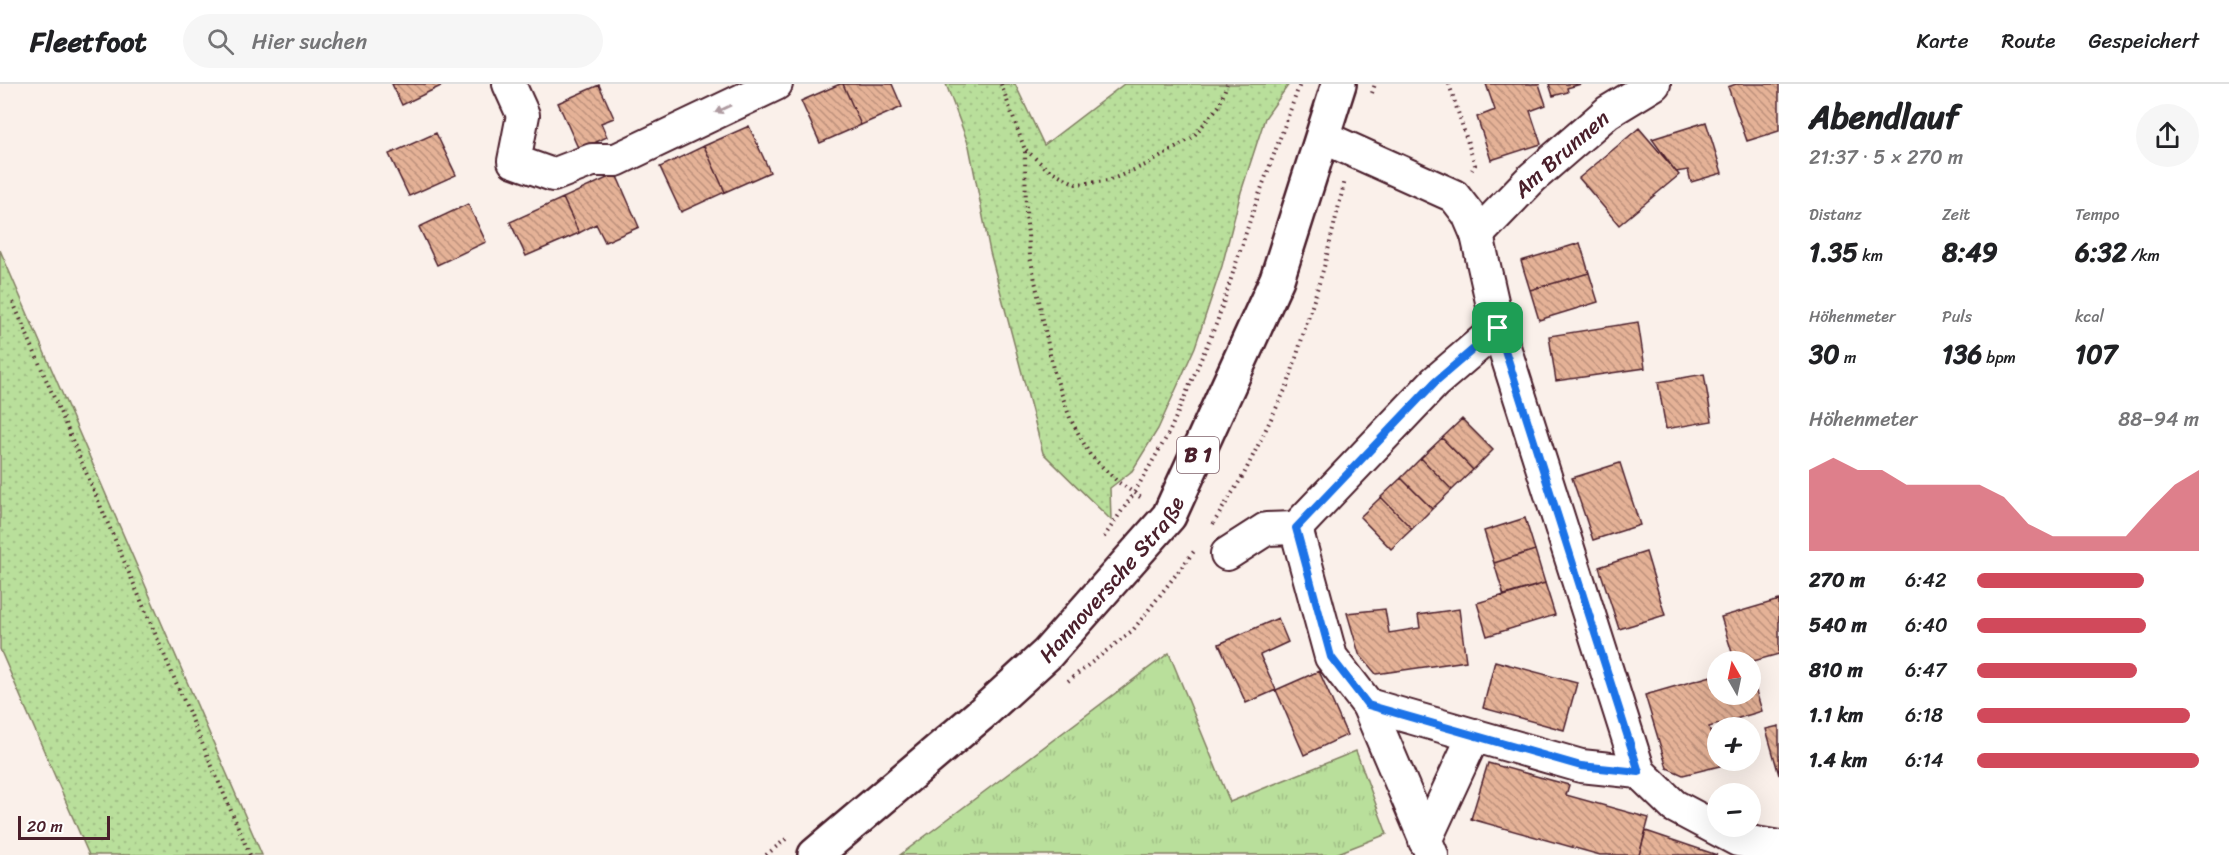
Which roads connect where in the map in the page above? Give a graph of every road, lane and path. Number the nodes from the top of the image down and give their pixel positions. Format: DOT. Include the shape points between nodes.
graph roads {
  1 [pos="509,84"];
  2 [pos="776,84"];
  3 [pos="1001,84"];
  4 [pos="1227,84"];
  5 [pos="1300,84"];
  6 [pos="1339,84"];
  7 [pos="1449,84"];
  8 [pos="1654,84"];
  9 [pos="1323,137"];
  10 [pos="1025,150"];
  11 [pos="1353,151"];
  12 [pos="1454,196"];
  13 [pos="1477,235"];
  14 [pos="13,302"];
  15 [pos="1498,328"];
  16 [pos="1134,493"];
  17 [pos="1296,528"];
  18 [pos="1218,542"];
  19 [pos="1099,545"];
  20 [pos="1368,705"];
  21 [pos="1474,735"];
  22 [pos="1639,772"];
  23 [pos="802,846"];
  24 [pos="1779,847"];
  25 [pos="1428,848"];
  26 [pos="250,855"];
  27 [pos="766,855"];
  2 -- 1 [label="street, one-way" via="616,160 592,160 552,175 514,161 523,115"];
  3 -- 10 [label="path"];
  4 -- 10 [label="path" via="1219,106 1192,138 1150,163 1108,181 1076,184 1046,168"];
  5 -- 16 [label="path" via="1217,322 1168,433"];
  6 -- 9 [label="main road, Hannoversche Straße / B 1"];
  7 -- 12 [label="path" via="1475,165"];
  8 -- 13 [label="street, Am Brunnen" via="1608,112 1532,178"];
  9 -- 11 [label="street"];
  9 -- 23 [label="main road, Hannoversche Straße / B 1" via="1277,279 1169,516 1047,654 980,715"];
  10 -- 16 [label="path" via="1030,256 1053,369 1070,418 1090,455"];
  11 -- 12 [label="street"];
  11 -- 18 [label="path" via="1324,267 1288,384 1244,474"];
  12 -- 13 [label="street"];
  13 -- 15 [label="street"];
  14 -- 26 [label="path"];
  15 -- 17 [label="street" via="1435,382"];
  15 -- 22 [label="street"];
  16 -- 19 [label="path"];
  17 -- 18 [label="street" via="1266,530"];
  17 -- 20 [label="street" via="1331,657"];
  20 -- 21 [label="street"];
  20 -- 25 [label="street"];
  21 -- 22 [label="street" via="1581,766"];
  21 -- 25 [label="street"];
  22 -- 24 [label="street" via="1674,806 1738,840"];
  23 -- 27 [label="path"];
}
